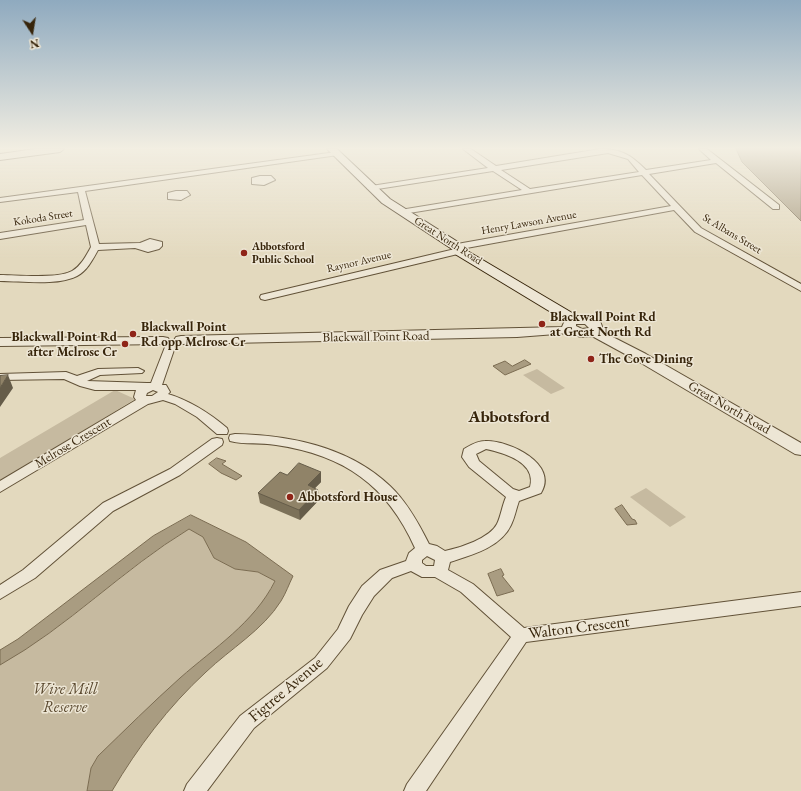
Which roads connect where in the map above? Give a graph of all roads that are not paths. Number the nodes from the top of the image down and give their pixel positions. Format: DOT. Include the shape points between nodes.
graph roads {
  1 [pos="103,186"];
  2 [pos="172,186"];
  3 [pos="385,186"];
  4 [pos="520,186"];
  5 [pos="566,186"];
  6 [pos="656,186"];
  7 [pos="750,186"];
  8 [pos="371,188"];
  9 [pos="81,189"];
  10 [pos="529,192"];
  11 [pos="176,193"];
  12 [pos="0,200"];
  13 [pos="776,206"];
  14 [pos="676,207"];
  15 [pos="403,212"];
  16 [pos="89,222"];
  17 [pos="0,236"];
  18 [pos="142,246"];
  19 [pos="95,247"];
  20 [pos="458,249"];
  21 [pos="0,278"];
  22 [pos="801,288"];
  23 [pos="265,297"];
  24 [pos="573,324"];
  25 [pos="594,332"];
  26 [pos="0,342"];
  27 [pos="171,343"];
  28 [pos="138,371"];
  29 [pos="0,377"];
  30 [pos="78,380"];
  31 [pos="152,392"];
  32 [pos="219,437"];
  33 [pos="801,450"];
  34 [pos="0,487"];
  35 [pos="514,495"];
  36 [pos="419,557"];
  37 [pos="440,564"];
  38 [pos="0,593"];
  39 [pos="801,599"];
  40 [pos="521,636"];
  41 [pos="194,791"];
  42 [pos="414,791"];
  1 -- 9 [label="street"];
  2 -- 11 [label="street"];
  3 -- 8 [label="street"];
  4 -- 10 [label="street"];
  5 -- 10 [label="street"];
  6 -- 14 [label="street, St Albans Street"];
  7 -- 13 [label="street"];
  8 -- 15 [label="main road, Great North Road"];
  9 -- 12 [label="street"];
  9 -- 16 [label="street"];
  10 -- 15 [label="street"];
  14 -- 20 [label="street, Henry Lawson Avenue"];
  14 -- 22 [label="street, St Albans Street" via="698,230"];
  15 -- 20 [label="main road, Great North Road"];
  16 -- 17 [label="street, Kokoda Street"];
  16 -- 19 [label="street"];
  18 -- 19 [label="street"];
  19 -- 21 [label="street" via="84,265 74,274 62,277"];
  20 -- 23 [label="street, Raynor Avenue"];
  20 -- 24 [label="main road, Great North Road"];
  24 -- 25 [label="street, Blackwall Point Road" via="582,333"];
  24 -- 27 [label="street, Blackwall Point Road" via="541,332"];
  25 -- 33 [label="street, Great North Road"];
  26 -- 27 [label="street, Blackwall Point Road"];
  27 -- 31 [label="street"];
  28 -- 30 [label="street" via="98,372"];
  29 -- 30 [label="street" via="66,376"];
  30 -- 31 [label="street" via="95,386"];
  31 -- 32 [label="street" via="204,414"];
  31 -- 34 [label="street, Melrose Crescent"];
  32 -- 36 [label="street" via="227,443 235,438 269,439 317,450 354,466 384,489 405,513"];
  32 -- 38 [label="street" via="175,472 108,507 29,574"];
  35 -- 35 [label="street" via="499,487 471,461 469,452 473,448 486,446 503,449 534,467 539,476 536,490 524,495"];
  35 -- 37 [label="street" via="500,530 483,543"];
  36 -- 37 [label="street" via="436,552"];
  36 -- 37 [label="street" via="420,571 424,572"];
  36 -- 41 [label="street, Figtree Avenue" via="386,574 368,591 344,634 321,663 247,722"];
  37 -- 40 [label="street"];
  39 -- 40 [label="street, Walton Crescent"];
  40 -- 42 [label="street, Walton Crescent"];
}
